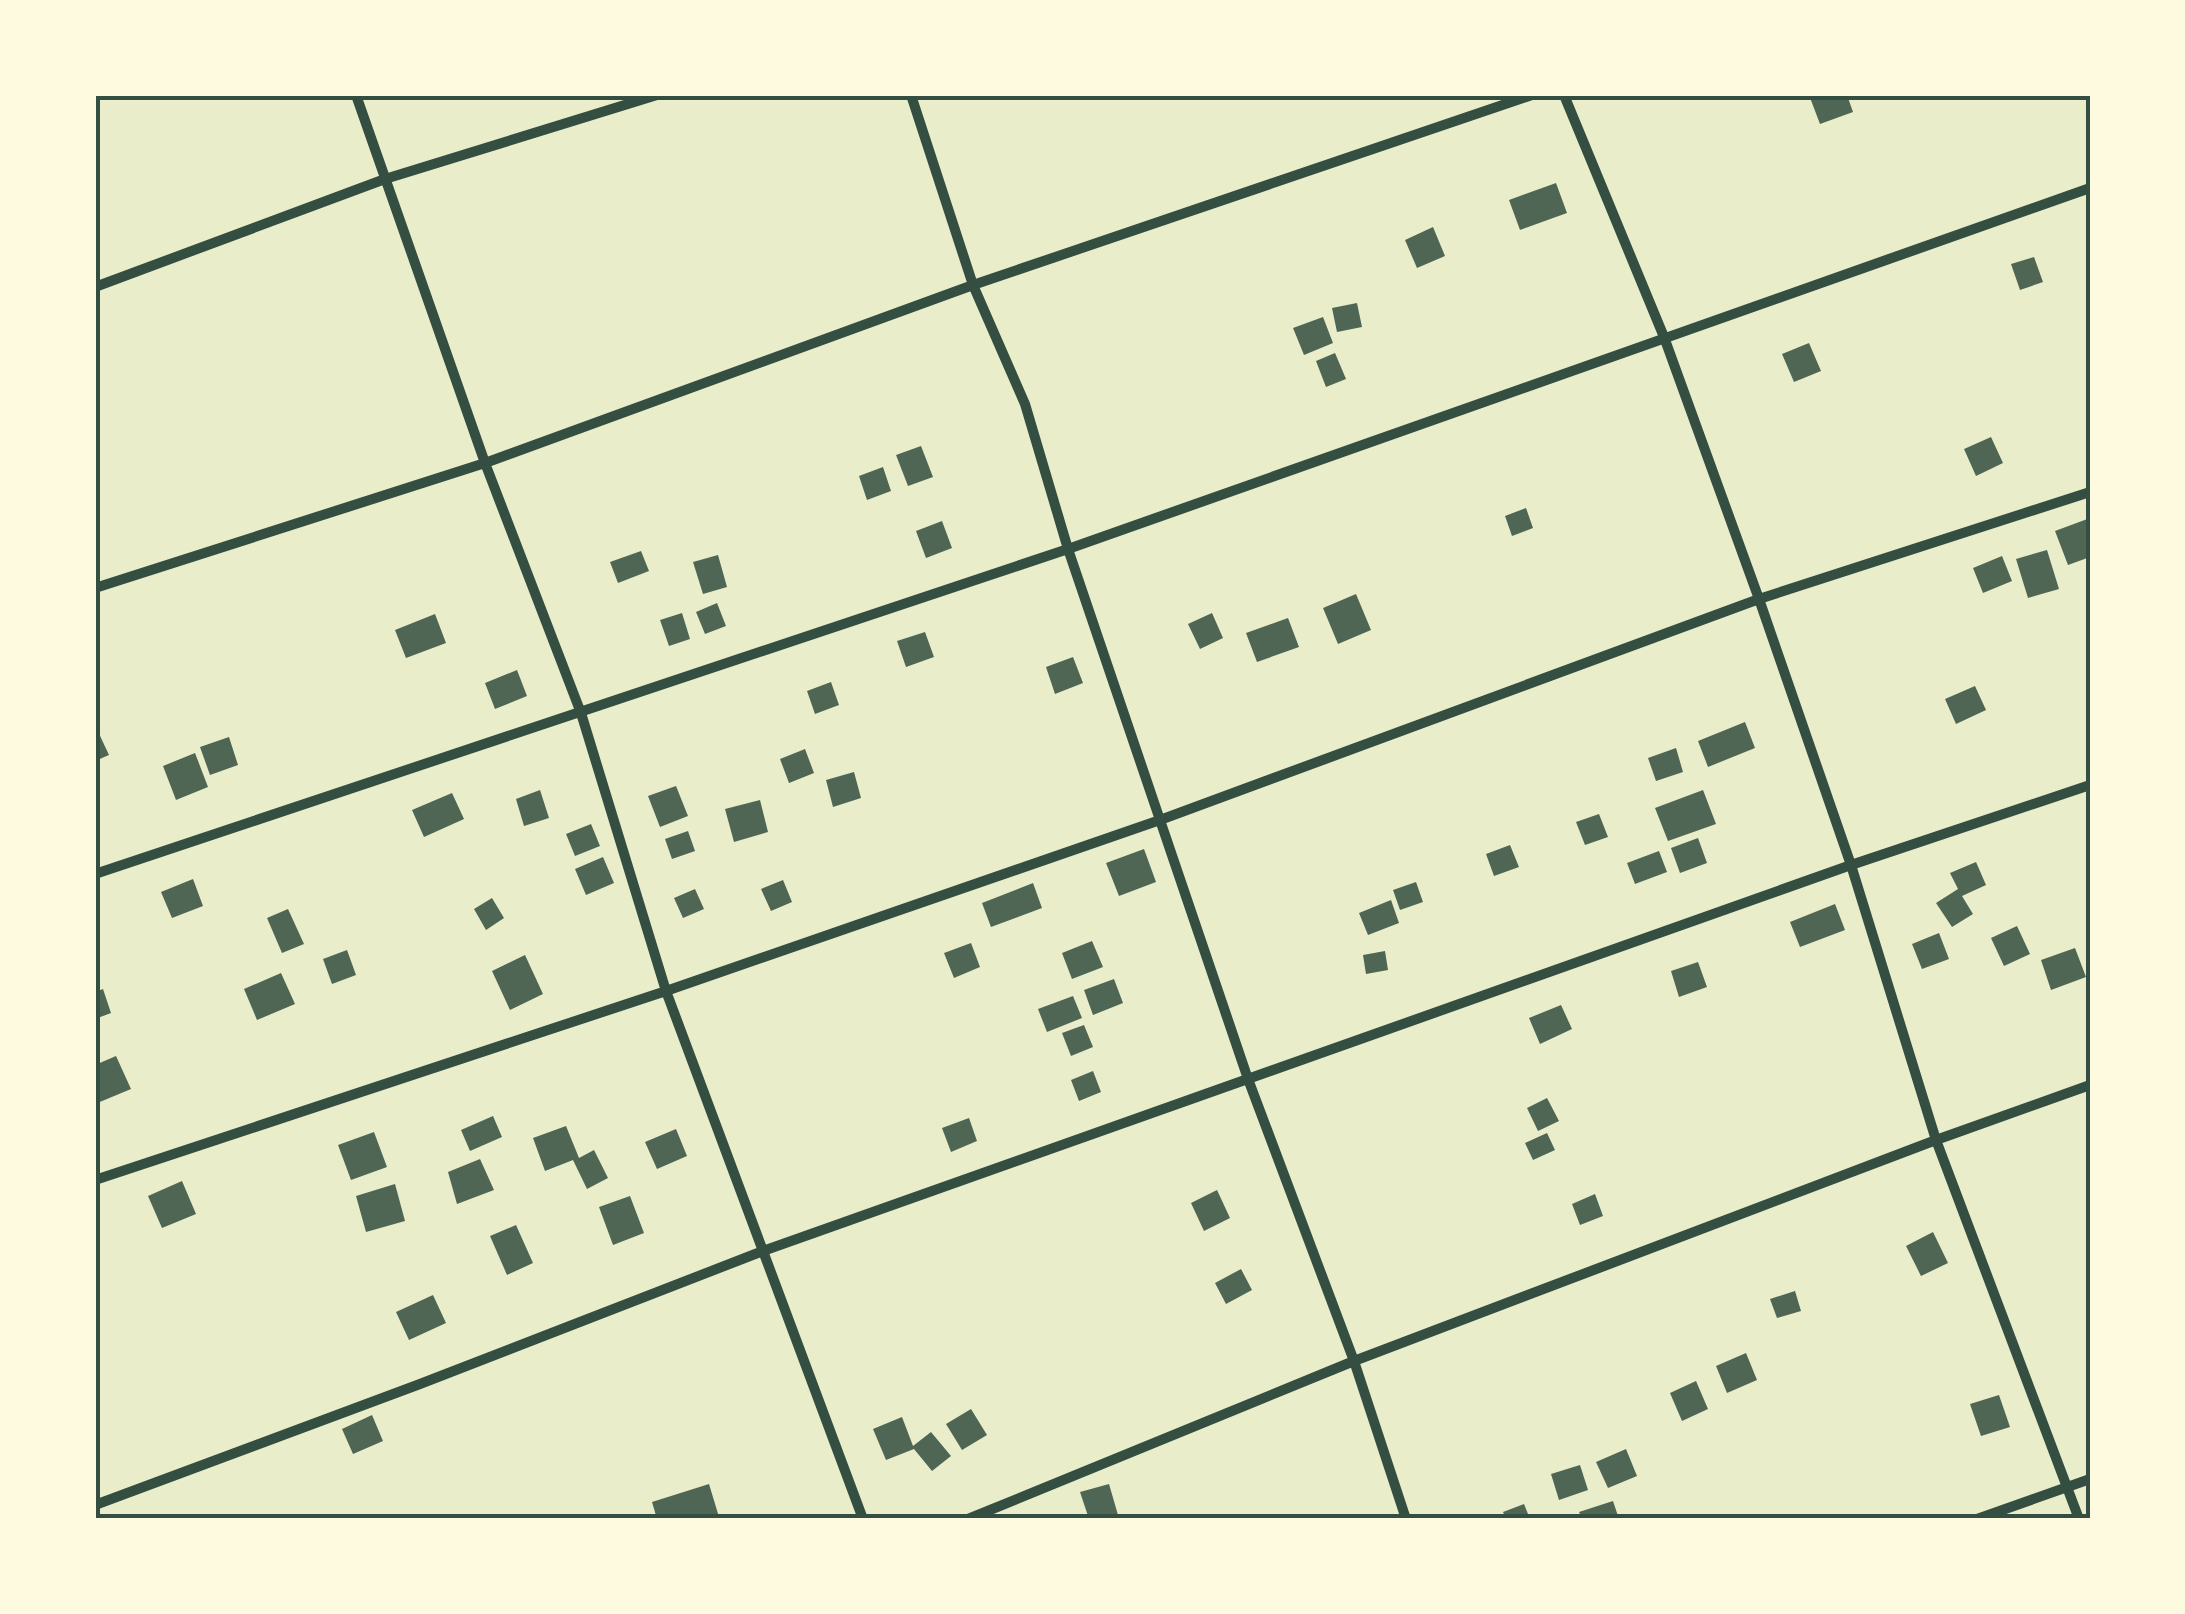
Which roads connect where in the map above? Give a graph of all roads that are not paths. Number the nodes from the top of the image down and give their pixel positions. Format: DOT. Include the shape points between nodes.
graph roads {
  1 [pos="356,95"];
  2 [pos="657,95"];
  3 [pos="911,95"];
  4 [pos="1532,95"];
  5 [pos="1564,95"];
  6 [pos="384,179"];
  7 [pos="2090,188"];
  8 [pos="973,285"];
  9 [pos="95,288"];
  10 [pos="1664,338"];
  11 [pos="485,463"];
  12 [pos="2090,492"];
  13 [pos="1068,549"];
  14 [pos="95,588"];
  15 [pos="1759,599"];
  16 [pos="581,713"];
  17 [pos="2090,784"];
  18 [pos="1160,820"];
  19 [pos="1850,865"];
  20 [pos="95,874"];
  21 [pos="666,991"];
  22 [pos="1248,1079"];
  23 [pos="2090,1085"];
  24 [pos="1936,1140"];
  25 [pos="95,1180"];
  26 [pos="763,1251"];
  27 [pos="1354,1361"];
  28 [pos="2090,1479"];
  29 [pos="2067,1487"];
  30 [pos="95,1505"];
  31 [pos="862,1519"];
  32 [pos="968,1519"];
  33 [pos="1406,1519"];
  34 [pos="1977,1519"];
  35 [pos="2079,1519"];
  1 -- 6 [label="street"];
  2 -- 6 [label="street"];
  3 -- 8 [label="street"];
  4 -- 8 [label="street"];
  5 -- 10 [label="street"];
  6 -- 9 [label="street"];
  6 -- 11 [label="street"];
  7 -- 10 [label="street"];
  8 -- 11 [label="street"];
  8 -- 13 [label="street" via="1026,404"];
  10 -- 13 [label="street"];
  10 -- 15 [label="street"];
  11 -- 14 [label="street"];
  11 -- 16 [label="street"];
  12 -- 15 [label="street"];
  13 -- 16 [label="street"];
  13 -- 18 [label="street"];
  15 -- 18 [label="street"];
  15 -- 19 [label="street"];
  16 -- 20 [label="street"];
  16 -- 21 [label="street"];
  17 -- 19 [label="street"];
  18 -- 21 [label="street"];
  18 -- 22 [label="street"];
  19 -- 22 [label="street"];
  19 -- 24 [label="street"];
  21 -- 25 [label="street"];
  21 -- 26 [label="street"];
  22 -- 26 [label="street"];
  22 -- 27 [label="street"];
  23 -- 24 [label="street"];
  24 -- 27 [label="street"];
  24 -- 29 [label="street"];
  26 -- 30 [label="street"];
  26 -- 31 [label="street"];
  27 -- 32 [label="street"];
  27 -- 33 [label="street"];
  28 -- 29 [label="street"];
  29 -- 34 [label="street"];
  29 -- 35 [label="street"];
}
